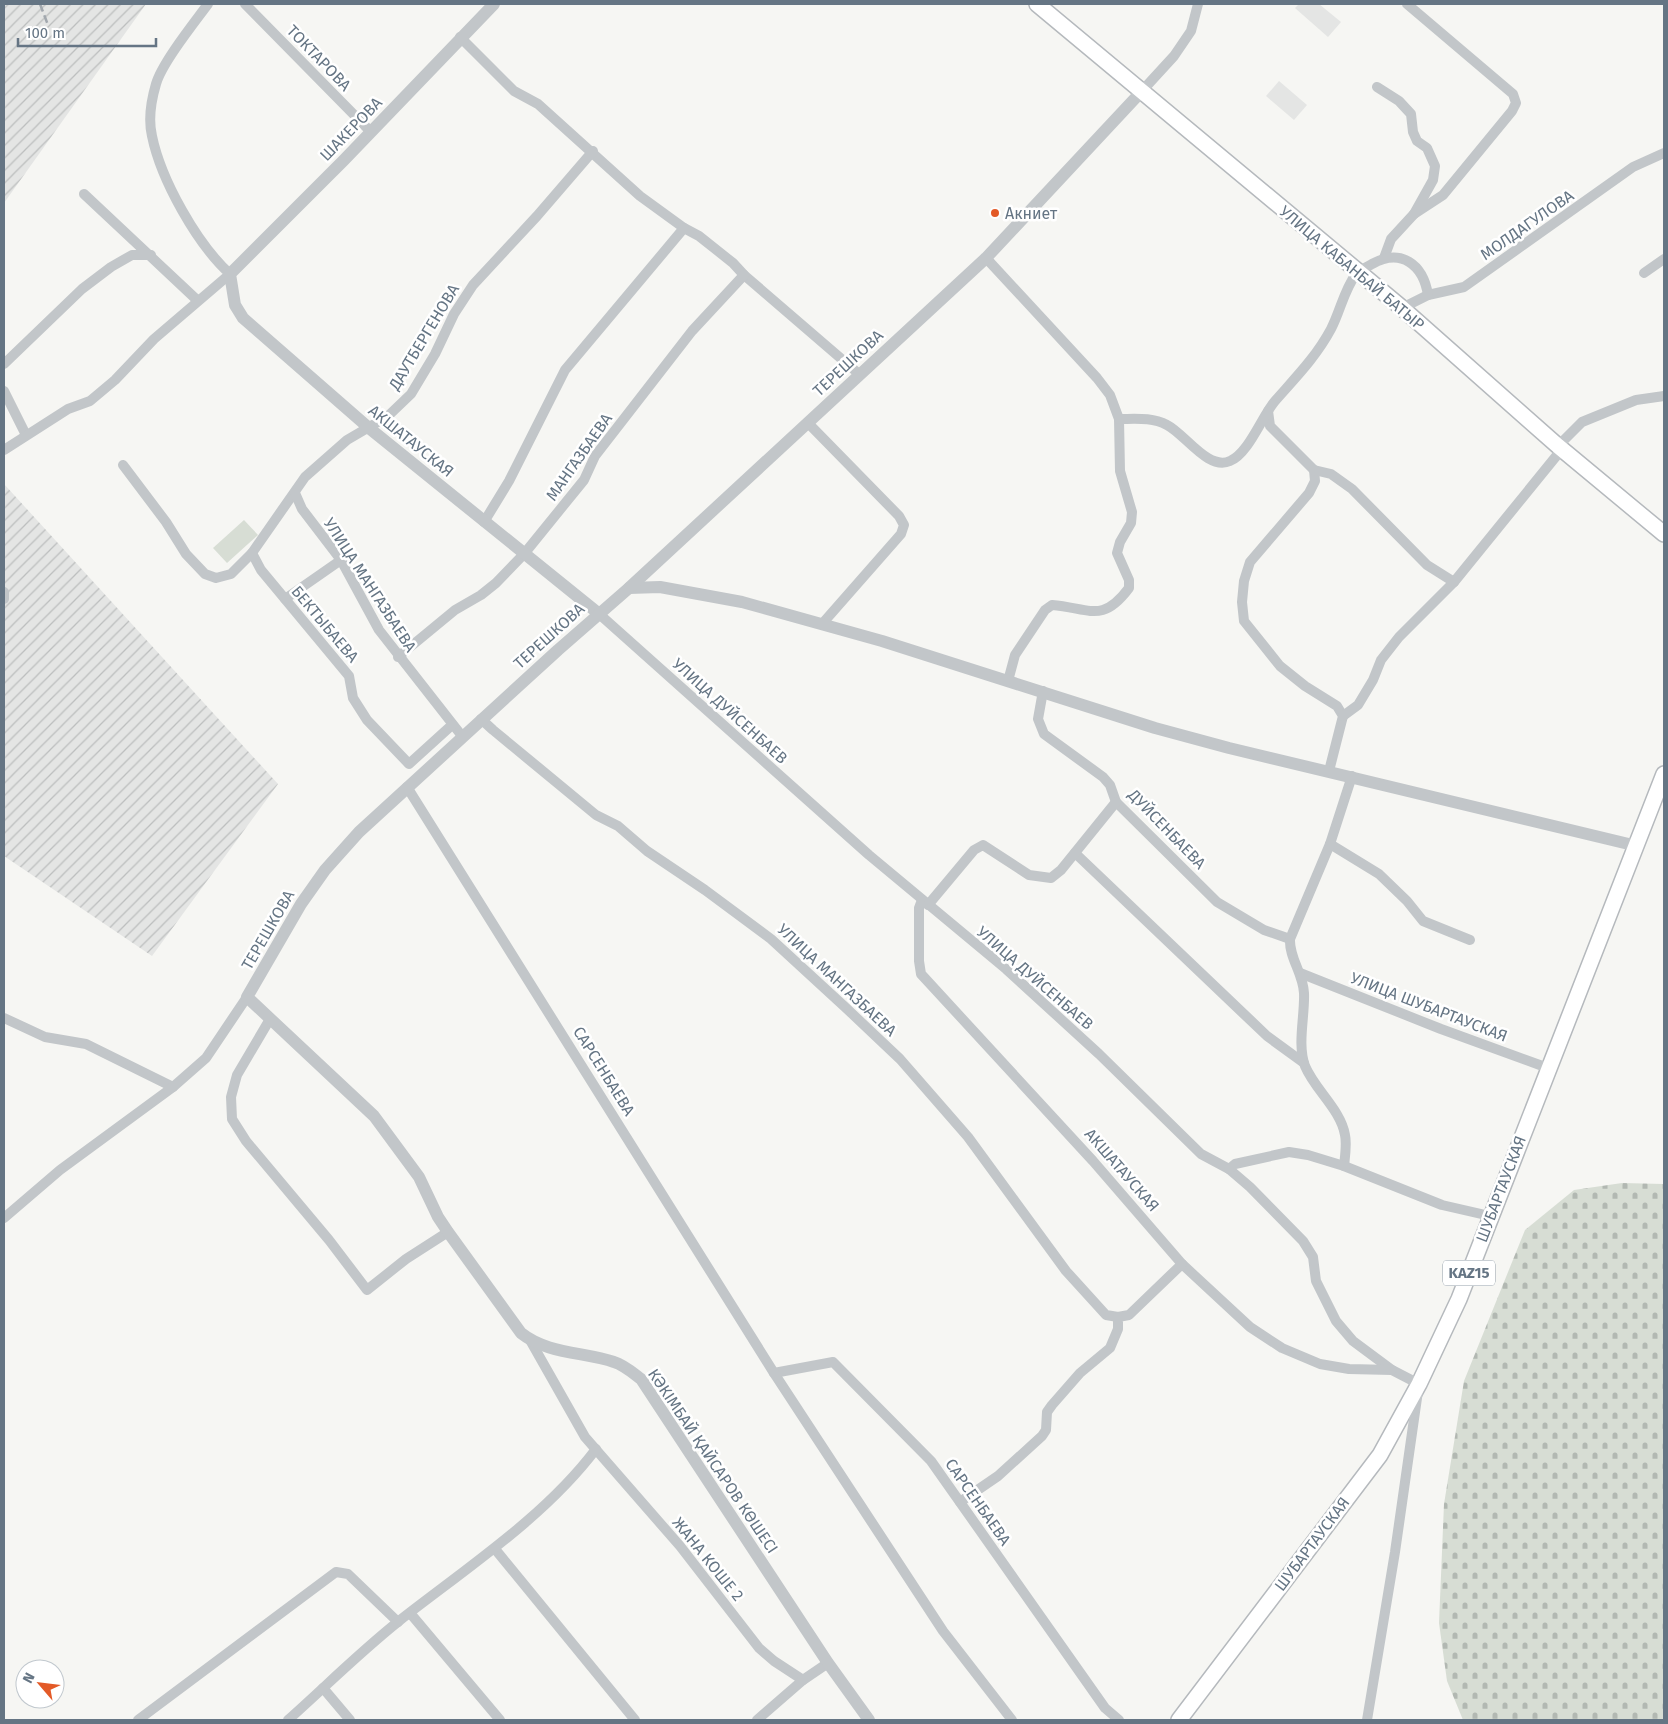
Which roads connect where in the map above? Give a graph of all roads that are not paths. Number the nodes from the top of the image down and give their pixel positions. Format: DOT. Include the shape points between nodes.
graph roads {
  1 [pos="208,4"];
  2 [pos="245,4"];
  3 [pos="494,4"];
  4 [pos="1037,4"];
  5 [pos="1198,4"];
  6 [pos="1407,4"];
  7 [pos="460,37"];
  8 [pos="1378,87"];
  9 [pos="1141,92"];
  10 [pos="372,132"];
  11 [pos="593,151"];
  12 [pos="1664,154"];
  13 [pos="84,194"];
  14 [pos="1414,214"];
  15 [pos="684,228"];
  16 [pos="151,255"];
  17 [pos="986,258"];
  18 [pos="1384,258"];
  19 [pos="1664,259"];
  20 [pos="1357,272"];
  21 [pos="1644,273"];
  22 [pos="230,274"];
  23 [pos="744,275"];
  24 [pos="1428,295"];
  25 [pos="198,300"];
  26 [pos="1402,308"];
  27 [pos="4,364"];
  28 [pos="859,374"];
  29 [pos="4,390"];
  30 [pos="1664,396"];
  31 [pos="1268,412"];
  32 [pos="1119,419"];
  33 [pos="808,423"];
  34 [pos="368,428"];
  35 [pos="26,435"];
  36 [pos="1560,448"];
  37 [pos="4,450"];
  38 [pos="123,465"];
  39 [pos="1314,470"];
  40 [pos="295,493"];
  41 [pos="484,522"];
  42 [pos="1664,534"];
  43 [pos="252,553"];
  44 [pos="524,554"];
  45 [pos="340,560"];
  46 [pos="1454,582"];
  47 [pos="629,588"];
  48 [pos="4,592"];
  49 [pos="4,599"];
  50 [pos="285,599"];
  51 [pos="598,613"];
  52 [pos="822,624"];
  53 [pos="398,657"];
  54 [pos="1008,681"];
  55 [pos="1043,691"];
  56 [pos="1343,716"];
  57 [pos="481,719"];
  58 [pos="452,725"];
  59 [pos="462,736"];
  60 [pos="1329,770"];
  61 [pos="1664,774"];
  62 [pos="1352,776"];
  63 [pos="408,786"];
  64 [pos="1116,802"];
  65 [pos="1330,844"];
  66 [pos="1636,846"];
  67 [pos="1075,852"];
  68 [pos="925,903"];
  69 [pos="1290,938"];
  70 [pos="1470,940"];
  71 [pos="1300,973"];
  72 [pos="247,997"];
  73 [pos="4,1018"];
  74 [pos="270,1019"];
  75 [pos="1304,1063"];
  76 [pos="1548,1068"];
  77 [pos="173,1087"];
  78 [pos="1344,1166"];
  79 [pos="1229,1169"];
  80 [pos="1490,1216"];
  81 [pos="4,1218"];
  82 [pos="448,1232"];
  83 [pos="1182,1264"];
  84 [pos="1118,1317"];
  85 [pos="530,1340"];
  86 [pos="1392,1370"];
  87 [pos="774,1372"];
  88 [pos="1419,1384"];
  89 [pos="596,1450"];
  90 [pos="960,1502"];
  91 [pos="495,1549"];
  92 [pos="410,1613"];
  93 [pos="398,1622"];
  94 [pos="828,1663"];
  95 [pos="803,1680"];
  96 [pos="323,1688"];
  97 [pos="138,1720"];
  98 [pos="288,1720"];
  99 [pos="350,1720"];
  100 [pos="500,1720"];
  101 [pos="635,1720"];
  102 [pos="757,1720"];
  103 [pos="869,1720"];
  104 [pos="1012,1720"];
  105 [pos="1119,1720"];
  106 [pos="1179,1720"];
  107 [pos="1367,1720"];
  1 -- 22 [label="street" via="156,81 150,111 158,156 187,218 212,258"];
  2 -- 10 [label="street, ТОКТАРОВА"];
  3 -- 7 [label="street, ШАКЕРОВА"];
  4 -- 9 [label="main road, УЛИЦА КАБАНБАЙ БАТЫР"];
  5 -- 9 [label="street" via="1190,31 1174,56"];
  6 -- 14 [label="street" via="1513,94 1516,103 1443,195"];
  7 -- 10 [label="street, ШАКЕРОВА"];
  7 -- 11 [label="street" via="514,90 538,104"];
  8 -- 14 [label="street" via="1411,114 1415,136 1428,148 1435,166 1433,180"];
  9 -- 17 [label="street, ТЕРЕШКОВА"];
  9 -- 20 [label="main road, УЛИЦА КАБАНБАЙ БАТЫР"];
  10 -- 22 [label="street, ШАКЕРОВА"];
  11 -- 15 [label="street" via="640,196"];
  11 -- 34 [label="street, ДАУТБЕРГЕНОВА" via="473,285 411,394 388,416"];
  12 -- 24 [label="street, МОЛДАГУЛОВА" via="1633,167 1464,288"];
  13 -- 16 [label="street"];
  14 -- 18 [label="street" via="1391,239"];
  15 -- 23 [label="street" via="699,236"];
  15 -- 41 [label="street" via="565,370 509,482"];
  16 -- 25 [label="street"];
  16 -- 27 [label="street" via="132,255 111,267 82,289"];
  17 -- 28 [label="street, ТЕРЕШКОВА"];
  17 -- 32 [label="street" via="1097,378 1110,394"];
  18 -- 20 [label="street"];
  18 -- 24 [label="street" via="1404,259 1419,269 1426,280"];
  19 -- 21 [label="street"];
  20 -- 26 [label="main road, УЛИЦА КАБАНБАЙ БАТЫР"];
  20 -- 31 [label="street" via="1332,328 1310,362"];
  22 -- 25 [label="street"];
  22 -- 34 [label="street, АКШАТАУСКАЯ" via="235,305 243,318"];
  23 -- 28 [label="street"];
  23 -- 44 [label="street, МАНГАЗБАЕВА" via="692,332 595,456 584,480"];
  24 -- 26 [label="street, МОЛДАГУЛОВА"];
  25 -- 35 [label="street" via="90,401 68,409"];
  26 -- 36 [label="main road, УЛИЦА КАБАНБАЙ БАТЫР"];
  28 -- 33 [label="street, ТЕРЕШКОВА"];
  29 -- 35 [label="street"];
  30 -- 36 [label="street" via="1636,400 1582,422"];
  31 -- 32 [label="street" via="1241,451 1231,461 1221,463 1201,453 1169,426 1153,420"];
  31 -- 39 [label="street" via="1270,426"];
  32 -- 54 [label="street" via="1120,471 1132,512 1131,523 1117,553 1129,580 1129,588 1110,608 1099,612 1052,605 1045,610 1015,655"];
  33 -- 47 [label="street, ТЕРЕШКОВА"];
  33 -- 52 [label="street" via="899,516 904,525 901,534"];
  34 -- 40 [label="street, ДАУТБЕРГЕНОВА" via="347,440 305,477"];
  34 -- 41 [label="street, АКШАТАУСКАЯ"];
  35 -- 37 [label="street"];
  36 -- 42 [label="main road, УЛИЦА КАБАНБАЙ БАТЫР"];
  36 -- 46 [label="street"];
  38 -- 43 [label="street, ДАУТБЕРГЕНОВА" via="186,554 205,574 216,578 231,574"];
  39 -- 46 [label="street" via="1331,474 1352,489 1427,565"];
  39 -- 56 [label="street" via="1315,481 1309,493 1250,562 1244,582 1244,621 1280,666 1337,706"];
  40 -- 43 [label="street, ДАУТБЕРГЕНОВА"];
  40 -- 45 [label="street, УЛИЦА МАНГАЗБАЕВА" via="302,509"];
  41 -- 44 [label="street, АКШАТАУСКАЯ"];
  43 -- 50 [label="street, БЕКТЫБАЕВА" via="261,570"];
  44 -- 51 [label="street, АКШАТАУСКАЯ"];
  44 -- 53 [label="street, МАНГАЗБАЕВА" via="496,583 455,610"];
  45 -- 50 [label="street"];
  45 -- 53 [label="street, УЛИЦА МАНГАЗБАЕВА"];
  46 -- 56 [label="street" via="1399,637 1381,660 1358,705"];
  47 -- 51 [label="street, ТЕРЕШКОВА"];
  47 -- 52 [label="street" via="660,587 703,593"];
  48 -- 49 [label="street"];
  50 -- 58 [label="street, БЕКТЫБАЕВА" via="349,676 353,698 367,720 409,764"];
  51 -- 57 [label="street, ТЕРЕШКОВА"];
  51 -- 68 [label="street, УЛИЦА ДУЙСЕНБАЕВ"];
  52 -- 54 [label="street"];
  53 -- 58 [label="street, УЛИЦА МАНГАЗБАЕВА"];
  54 -- 55 [label="street"];
  55 -- 60 [label="street" via="1155,728"];
  55 -- 64 [label="street, ДУЙСЕНБАЕВА" via="1038,719 1044,734 1103,777 1110,785"];
  56 -- 60 [label="street"];
  57 -- 59 [label="street, ТЕРЕШКОВА"];
  57 -- 84 [label="street, УЛИЦА МАНГАЗБАЕВА" via="596,815 618,826 647,851 771,939 845,1007 900,1059 968,1137 1066,1271 1106,1315"];
  58 -- 59 [label="street, УЛИЦА МАНГАЗБАЕВА"];
  59 -- 63 [label="street, ТЕРЕШКОВА"];
  60 -- 62 [label="street"];
  61 -- 66 [label="main road, ШУБАРТАУСКАЯ / KAZ15"];
  62 -- 65 [label="street"];
  62 -- 66 [label="street"];
  63 -- 72 [label="street, ТЕРЕШКОВА" via="359,832 325,870 301,904"];
  63 -- 87 [label="street, САРСЕНБАЕВА"];
  64 -- 67 [label="street"];
  64 -- 69 [label="street, ДУЙСЕНБАЕВА" via="1217,902 1264,930"];
  65 -- 69 [label="street"];
  65 -- 70 [label="street" via="1378,874 1423,921"];
  66 -- 76 [label="main road, ШУБАРТАУСКАЯ / KAZ15"];
  67 -- 68 [label="street" via="1051,878 1041,878 1030,875 983,845 974,850"];
  67 -- 75 [label="street" via="1267,1036"];
  68 -- 79 [label="street, УЛИЦА ДУЙСЕНБАЕВ" via="1006,970 1092,1048 1201,1154"];
  68 -- 83 [label="street, АКШАТАУСКАЯ" via="919,908 921,974 1093,1161"];
  69 -- 71 [label="street" via="1290,951"];
  71 -- 75 [label="street" via="1304,992"];
  71 -- 76 [label="street, УЛИЦА ШУБАРТАУСКАЯ" via="1440,1030"];
  72 -- 74 [label="street"];
  72 -- 77 [label="street, ТЕРЕШКОВА" via="206,1058"];
  73 -- 77 [label="street" via="45,1037 86,1044"];
  74 -- 82 [label="street" via="388,1132 419,1176"];
  74 -- 82 [label="street" via="237,1075 231,1097 232,1119 367,1290"];
  75 -- 78 [label="street" via="1314,1085 1332,1107 1345,1135"];
  76 -- 80 [label="main road, ШУБАРТАУСКАЯ / KAZ15"];
  77 -- 81 [label="street, ТЕРЕШКОВА" via="60,1170"];
  78 -- 79 [label="street" via="1289,1152 1235,1164"];
  78 -- 80 [label="street" via="1442,1206"];
  79 -- 86 [label="street, УЛИЦА ДУЙСЕНБАЕВ" via="1303,1242 1313,1257 1316,1281 1336,1321 1353,1341"];
  80 -- 88 [label="main road, ШУБАРТАУСКАЯ / KAZ15" via="1459,1299"];
  82 -- 85 [label="street" via="521,1333"];
  83 -- 84 [label="street" via="1129,1315"];
  83 -- 86 [label="street, АКШАТАУСКАЯ" via="1250,1327 1282,1348 1320,1364 1348,1369"];
  84 -- 90 [label="street" via="1118,1329 1110,1348 1080,1373 1052,1405 1047,1412 1046,1430 1042,1436 998,1476"];
  85 -- 89 [label="street, ЖАНА КОШЕ 2"];
  85 -- 94 [label="street, КӘКІМБАЙ ҚАЙСАРОВ КӨШЕСІ" via="616,1362 641,1379"];
  86 -- 88 [label="street, УЛИЦА ДУЙСЕНБАЕВ"];
  87 -- 90 [label="street, САРСЕНБАЕВА" via="833,1362 931,1461"];
  87 -- 104 [label="street, САРСЕНБАЕВА" via="943,1632"];
  88 -- 106 [label="main road, ШУБАРТАУСКАЯ / KAZ15" via="1380,1455"];
  88 -- 107 [label="street"];
  89 -- 91 [label="street" via="580,1471"];
  89 -- 95 [label="street, ЖАНА КОШЕ 2" via="680,1546 759,1648"];
  90 -- 105 [label="street, САРСЕНБАЕВА" via="1105,1708"];
  91 -- 92 [label="street"];
  91 -- 101 [label="street"];
  92 -- 93 [label="street"];
  92 -- 100 [label="street"];
  93 -- 96 [label="street"];
  93 -- 97 [label="street" via="348,1574 336,1572"];
  94 -- 95 [label="street"];
  94 -- 103 [label="street, КӘКІМБАЙ ҚАЙСАРОВ КӨШЕСІ"];
  95 -- 102 [label="street"];
  96 -- 98 [label="street"];
  96 -- 99 [label="street"];
}
